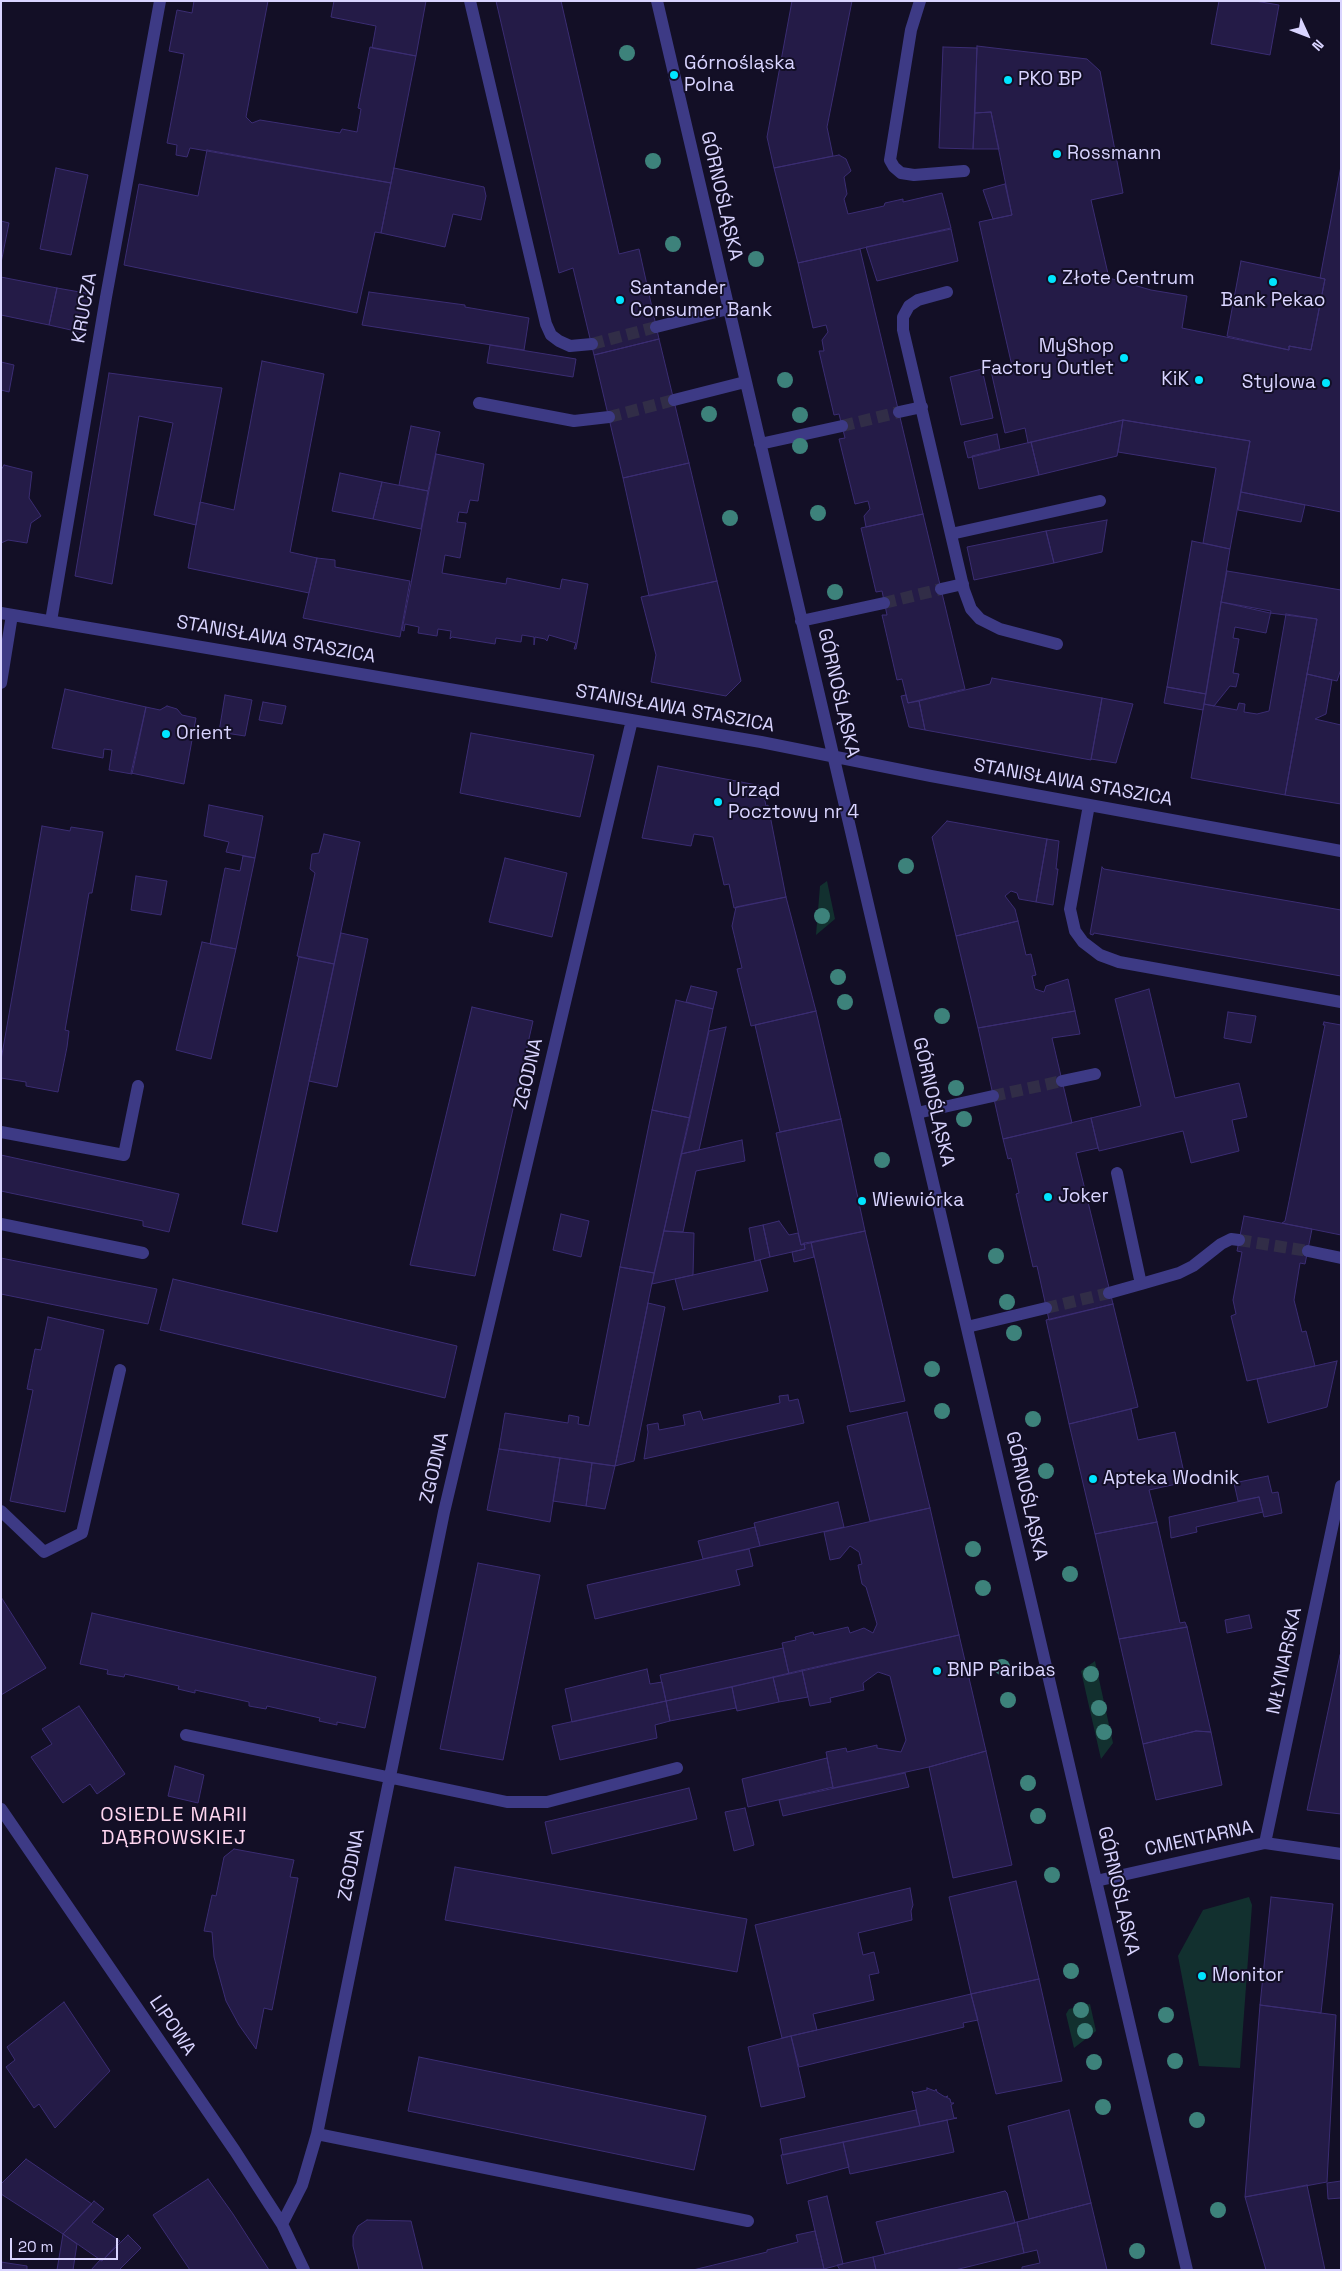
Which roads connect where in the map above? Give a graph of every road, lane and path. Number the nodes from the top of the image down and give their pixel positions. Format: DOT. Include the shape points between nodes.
graph roads {
  1 [pos="160,1"];
  2 [pos="470,1"];
  3 [pos="657,1"];
  4 [pos="920,1"];
  5 [pos="964,171"];
  6 [pos="948,292"];
  7 [pos="728,308"];
  8 [pos="656,327"];
  9 [pos="592,344"];
  10 [pos="745,382"];
  11 [pos="674,400"];
  12 [pos="479,403"];
  13 [pos="922,407"];
  14 [pos="899,412"];
  15 [pos="609,417"];
  16 [pos="842,426"];
  17 [pos="760,444"];
  18 [pos="1100,501"];
  19 [pos="951,534"];
  20 [pos="963,584"];
  21 [pos="941,589"];
  22 [pos="884,603"];
  23 [pos="7,614"];
  24 [pos="51,621"];
  25 [pos="801,621"];
  26 [pos="1057,644"];
  27 [pos="1,682"];
  28 [pos="632,720"];
  29 [pos="833,756"];
  30 [pos="1089,805"];
  31 [pos="1341,851"];
  32 [pos="1341,1002"];
  33 [pos="1095,1074"];
  34 [pos="1062,1081"];
  35 [pos="138,1086"];
  36 [pos="993,1096"];
  37 [pos="917,1113"];
  38 [pos="1,1132"];
  39 [pos="1117,1173"];
  40 [pos="1,1224"];
  41 [pos="1239,1240"];
  42 [pos="1308,1251"];
  43 [pos="143,1253"];
  44 [pos="1341,1258"];
  45 [pos="1141,1284"];
  46 [pos="1110,1293"];
  47 [pos="1046,1308"];
  48 [pos="967,1327"];
  49 [pos="120,1370"];
  50 [pos="1341,1486"];
  51 [pos="1,1511"];
  52 [pos="186,1735"];
  53 [pos="677,1768"];
  54 [pos="389,1777"];
  55 [pos="1,1809"];
  56 [pos="1265,1844"];
  57 [pos="1341,1854"];
  58 [pos="1096,1881"];
  59 [pos="317,2134"];
  60 [pos="748,2221"];
  61 [pos="282,2224"];
  62 [pos="304,2270"];
  63 [pos="1187,2270"];
  1 -- 24 [label="street, KRUCZA"];
  2 -- 9 [label="street" via="546,324 559,342 570,346"];
  3 -- 7 [label="street, GÓRNOŚLĄSKA"];
  4 -- 5 [label="street" via="911,30 890,160 901,173 914,175"];
  6 -- 13 [label="street" via="918,300 909,306 903,317 903,330"];
  7 -- 8 [label="street"];
  7 -- 10 [label="street, GÓRNOŚLĄSKA"];
  10 -- 11 [label="street"];
  10 -- 17 [label="street, GÓRNOŚLĄSKA"];
  12 -- 15 [label="street" via="574,421"];
  13 -- 14 [label="street"];
  13 -- 19 [label="street"];
  16 -- 17 [label="street"];
  17 -- 25 [label="street, GÓRNOŚLĄSKA"];
  18 -- 19 [label="street"];
  19 -- 20 [label="street"];
  20 -- 21 [label="street"];
  20 -- 26 [label="street" via="971,609 980,619 1000,629"];
  22 -- 25 [label="street"];
  23 -- 24 [label="street, STANISŁAWA STASZICA"];
  23 -- 27 [label="street"];
  24 -- 28 [label="street, STANISŁAWA STASZICA"];
  25 -- 29 [label="street, GÓRNOŚLĄSKA"];
  28 -- 29 [label="street, STANISŁAWA STASZICA"];
  28 -- 54 [label="street, ZGODNA" via="444,1512"];
  29 -- 30 [label="street, STANISŁAWA STASZICA"];
  29 -- 37 [label="street, GÓRNOŚLĄSKA"];
  30 -- 31 [label="street, STANISŁAWA STASZICA"];
  30 -- 32 [label="street" via="1070,909 1075,930 1100,956 1118,962"];
  33 -- 34 [label="street"];
  35 -- 38 [label="street" via="124,1155"];
  36 -- 37 [label="street"];
  37 -- 48 [label="street, GÓRNOŚLĄSKA"];
  39 -- 45 [label="street"];
  40 -- 43 [label="street"];
  41 -- 45 [label="street" via="1230,1239 1179,1273"];
  42 -- 44 [label="street"];
  45 -- 46 [label="street"];
  47 -- 48 [label="street"];
  48 -- 58 [label="street, GÓRNOŚLĄSKA"];
  49 -- 51 [label="street" via="82,1534 44,1552"];
  50 -- 56 [label="street, MŁYNARSKA"];
  52 -- 54 [label="street"];
  53 -- 54 [label="street" via="547,1802 507,1802"];
  54 -- 59 [label="street, ZGODNA"];
  55 -- 61 [label="street, LIPOWA"];
  56 -- 57 [label="street, CMENTARNA"];
  56 -- 58 [label="street, CMENTARNA"];
  58 -- 63 [label="street, GÓRNOŚLĄSKA"];
  59 -- 60 [label="street"];
  59 -- 61 [label="street, ZGODNA" via="302,2185"];
  61 -- 62 [label="street, LIPOWA"];
}
